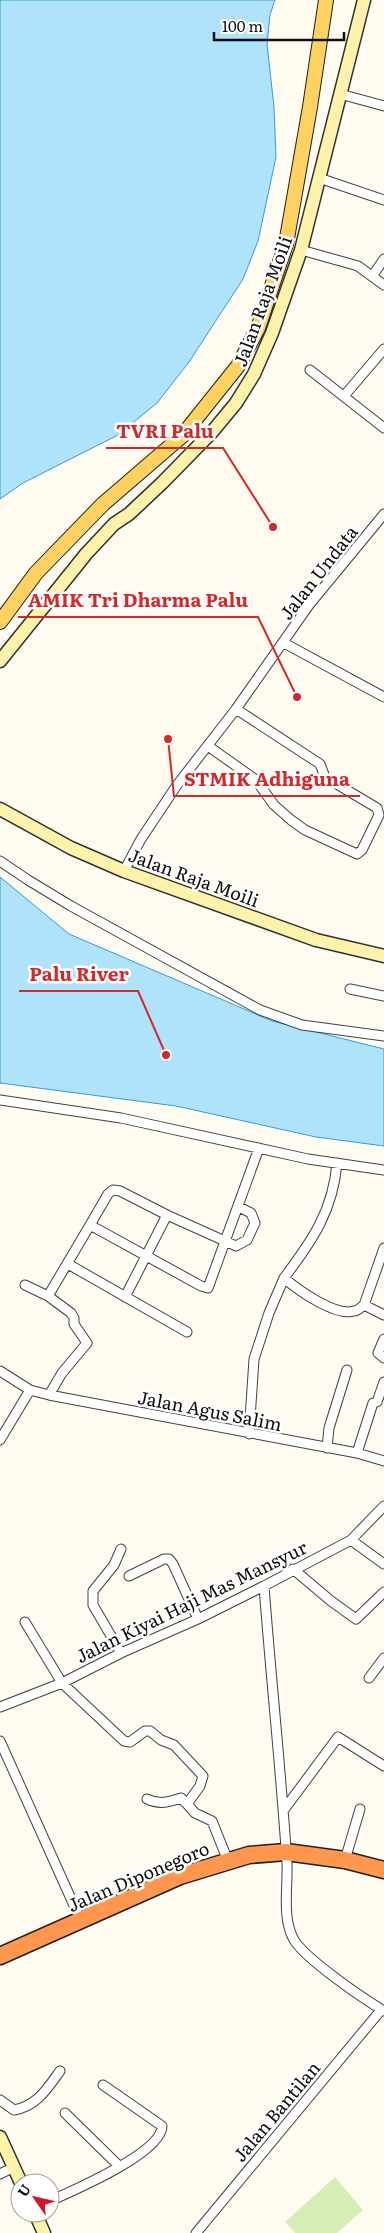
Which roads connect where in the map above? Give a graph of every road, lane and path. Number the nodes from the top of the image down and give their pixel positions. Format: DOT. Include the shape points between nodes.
graph roads {
  1 [pos="326,0"];
  2 [pos="364,0"];
  3 [pos="340,94"];
  4 [pos="384,106"];
  5 [pos="319,178"];
  6 [pos="384,200"];
  7 [pos="301,250"];
  8 [pos="384,259"];
  9 [pos="373,275"];
  10 [pos="384,285"];
  11 [pos="384,349"];
  12 [pos="310,370"];
  13 [pos="344,396"];
  14 [pos="384,428"];
  15 [pos="384,515"];
  16 [pos="0,622"];
  17 [pos="284,643"];
  18 [pos="0,662"];
  19 [pos="384,697"];
  20 [pos="236,709"];
  21 [pos="208,746"];
  22 [pos="0,808"];
  23 [pos="382,813"];
  24 [pos="0,861"];
  25 [pos="124,871"];
  26 [pos="384,956"];
  27 [pos="350,989"];
  28 [pos="384,996"];
  29 [pos="384,1036"];
  30 [pos="0,1100"];
  31 [pos="259,1148"];
  32 [pos="337,1164"];
  33 [pos="384,1170"];
  34 [pos="239,1207"];
  35 [pos="167,1215"];
  36 [pos="90,1226"];
  37 [pos="226,1243"];
  38 [pos="384,1248"];
  39 [pos="146,1256"];
  40 [pos="68,1264"];
  41 [pos="284,1278"];
  42 [pos="25,1285"];
  43 [pos="48,1296"];
  44 [pos="125,1297"];
  45 [pos="364,1305"];
  46 [pos="384,1315"];
  47 [pos="187,1332"];
  48 [pos="384,1339"];
  49 [pos="384,1358"];
  50 [pos="347,1370"];
  51 [pos="0,1371"];
  52 [pos="384,1382"];
  53 [pos="30,1390"];
  54 [pos="50,1395"];
  55 [pos="249,1434"];
  56 [pos="0,1440"];
  57 [pos="326,1448"];
  58 [pos="357,1453"];
  59 [pos="384,1461"];
  60 [pos="384,1506"];
  61 [pos="351,1540"];
  62 [pos="121,1549"];
  63 [pos="384,1564"];
  64 [pos="293,1569"];
  65 [pos="129,1576"];
  66 [pos="264,1586"];
  67 [pos="384,1592"];
  68 [pos="198,1619"];
  69 [pos="25,1622"];
  70 [pos="121,1653"];
  71 [pos="384,1658"];
  72 [pos="369,1678"];
  73 [pos="62,1683"];
  74 [pos="0,1707"];
  75 [pos="0,1741"];
  76 [pos="384,1766"];
  77 [pos="147,1800"];
  78 [pos="187,1804"];
  79 [pos="360,1809"];
  80 [pos="283,1811"];
  81 [pos="286,1858"];
  82 [pos="345,1860"];
  83 [pos="228,1861"];
  84 [pos="384,1870"];
  85 [pos="384,1879"];
  86 [pos="81,1921"];
  87 [pos="0,1956"];
  88 [pos="0,1966"];
  89 [pos="383,2010"];
  90 [pos="60,2071"];
  91 [pos="103,2085"];
  92 [pos="0,2100"];
  93 [pos="65,2113"];
  94 [pos="0,2137"];
  95 [pos="119,2166"];
  96 [pos="14,2168"];
  97 [pos="16,2173"];
  98 [pos="0,2174"];
  99 [pos="60,2197"];
  100 [pos="196,2233"];
  1 -- 16 [label="main road" via="286,244 258,328 238,366 182,436 103,504 36,573"];
  2 -- 3 [label="street, Jalan Raja Moili"];
  3 -- 4 [label="street"];
  3 -- 5 [label="street, Jalan Raja Moili"];
  5 -- 6 [label="street"];
  5 -- 7 [label="street, Jalan Raja Moili"];
  7 -- 9 [label="street" via="358,266"];
  7 -- 18 [label="street, Jalan Raja Moili" via="261,358 236,403 162,484 114,524 86,554"];
  8 -- 9 [label="street"];
  9 -- 10 [label="street"];
  11 -- 13 [label="street"];
  12 -- 13 [label="street"];
  13 -- 14 [label="street"];
  15 -- 17 [label="street, Jalan Undata" via="309,605"];
  17 -- 19 [label="street"];
  17 -- 20 [label="street, Jalan Undata"];
  20 -- 21 [label="street, Jalan Undata"];
  20 -- 23 [label="street" via="320,764 325,777 373,804"];
  21 -- 23 [label="street" via="256,780 274,805 291,820 348,851 358,854 362,850"];
  21 -- 25 [label="street, Jalan Undata" via="160,810"];
  22 -- 25 [label="street, Jalan Raja Moili" via="71,848"];
  24 -- 29 [label="street" via="71,906 260,1010 302,1025"];
  25 -- 26 [label="street, Jalan Raja Moili" via="316,940"];
  27 -- 28 [label="street"];
  30 -- 31 [label="street" via="130,1120"];
  31 -- 32 [label="street"];
  31 -- 34 [label="street"];
  32 -- 33 [label="street"];
  32 -- 41 [label="street" via="330,1205 314,1237"];
  34 -- 37 [label="street"];
  34 -- 37 [label="street" via="253,1215 253,1229 241,1244 233,1246"];
  35 -- 36 [label="street" via="113,1190"];
  35 -- 37 [label="street"];
  35 -- 39 [label="street"];
  36 -- 39 [label="street"];
  36 -- 40 [label="street"];
  37 -- 39 [label="street" via="206,1288"];
  38 -- 45 [label="street"];
  39 -- 44 [label="street"];
  40 -- 43 [label="street"];
  40 -- 44 [label="street"];
  41 -- 45 [label="street" via="313,1300 342,1311 355,1311"];
  41 -- 55 [label="street" via="268,1313 254,1359"];
  42 -- 43 [label="street"];
  43 -- 54 [label="street" via="73,1315 74,1324 87,1343 62,1373"];
  44 -- 47 [label="street"];
  45 -- 46 [label="street"];
  48 -- 49 [label="street" via="378,1353"];
  50 -- 57 [label="street"];
  51 -- 53 [label="street, Jalan Agus Salim"];
  52 -- 58 [label="street" via="377,1402 372,1403"];
  53 -- 54 [label="street, Jalan Agus Salim"];
  53 -- 56 [label="street"];
  54 -- 55 [label="street, Jalan Agus Salim"];
  55 -- 57 [label="street, Jalan Agus Salim"];
  57 -- 58 [label="street, Jalan Agus Salim"];
  58 -- 59 [label="street, Jalan Agus Salim"];
  60 -- 61 [label="street, Jalan Kiyai Haji Mas Mansyur"];
  61 -- 63 [label="street"];
  61 -- 64 [label="street, Jalan Kiyai Haji Mas Mansyur"];
  62 -- 70 [label="street" via="91,1597"];
  64 -- 66 [label="street, Jalan Kiyai Haji Mas Mansyur"];
  64 -- 67 [label="street" via="356,1619"];
  65 -- 68 [label="street" via="169,1559"];
  66 -- 68 [label="street, Jalan Kiyai Haji Mas Mansyur"];
  66 -- 80 [label="street"];
  68 -- 70 [label="street, Jalan Kiyai Haji Mas Mansyur"];
  69 -- 73 [label="street"];
  70 -- 73 [label="street, Jalan Kiyai Haji Mas Mansyur"];
  71 -- 72 [label="street"];
  73 -- 74 [label="street, Jalan Kiyai Haji Mas Mansyur"];
  73 -- 78 [label="street" via="124,1741 130,1742 147,1730 182,1752 204,1776"];
  75 -- 86 [label="street"];
  76 -- 80 [label="street" via="338,1737"];
  77 -- 78 [label="street" via="164,1803 181,1798"];
  78 -- 83 [label="street" via="215,1825"];
  79 -- 82 [label="street"];
  80 -- 81 [label="street"];
  81 -- 82 [label="highway, Jalan Diponegoro"];
  81 -- 83 [label="highway, Jalan Diponegoro" via="249,1855"];
  81 -- 85 [label="highway, Jalan Diponegoro"];
  81 -- 88 [label="highway, Jalan Diponegoro" via="212,1874"];
  81 -- 89 [label="street" via="288,1921 292,1937 310,1959"];
  82 -- 84 [label="highway, Jalan Diponegoro"];
  83 -- 86 [label="highway, Jalan Diponegoro" via="180,1876"];
  86 -- 87 [label="highway, Jalan Diponegoro"];
  89 -- 100 [label="street, Jalan Bantilan"];
  90 -- 92 [label="street" via="40,2099 23,2108 14,2110"];
  91 -- 95 [label="street" via="162,2126 162,2131 145,2151"];
  93 -- 95 [label="street"];
  94 -- 96 [label="street"];
  95 -- 99 [label="street" via="100,2179"];
  96 -- 97 [label="street"];
  96 -- 98 [label="street"];
}
